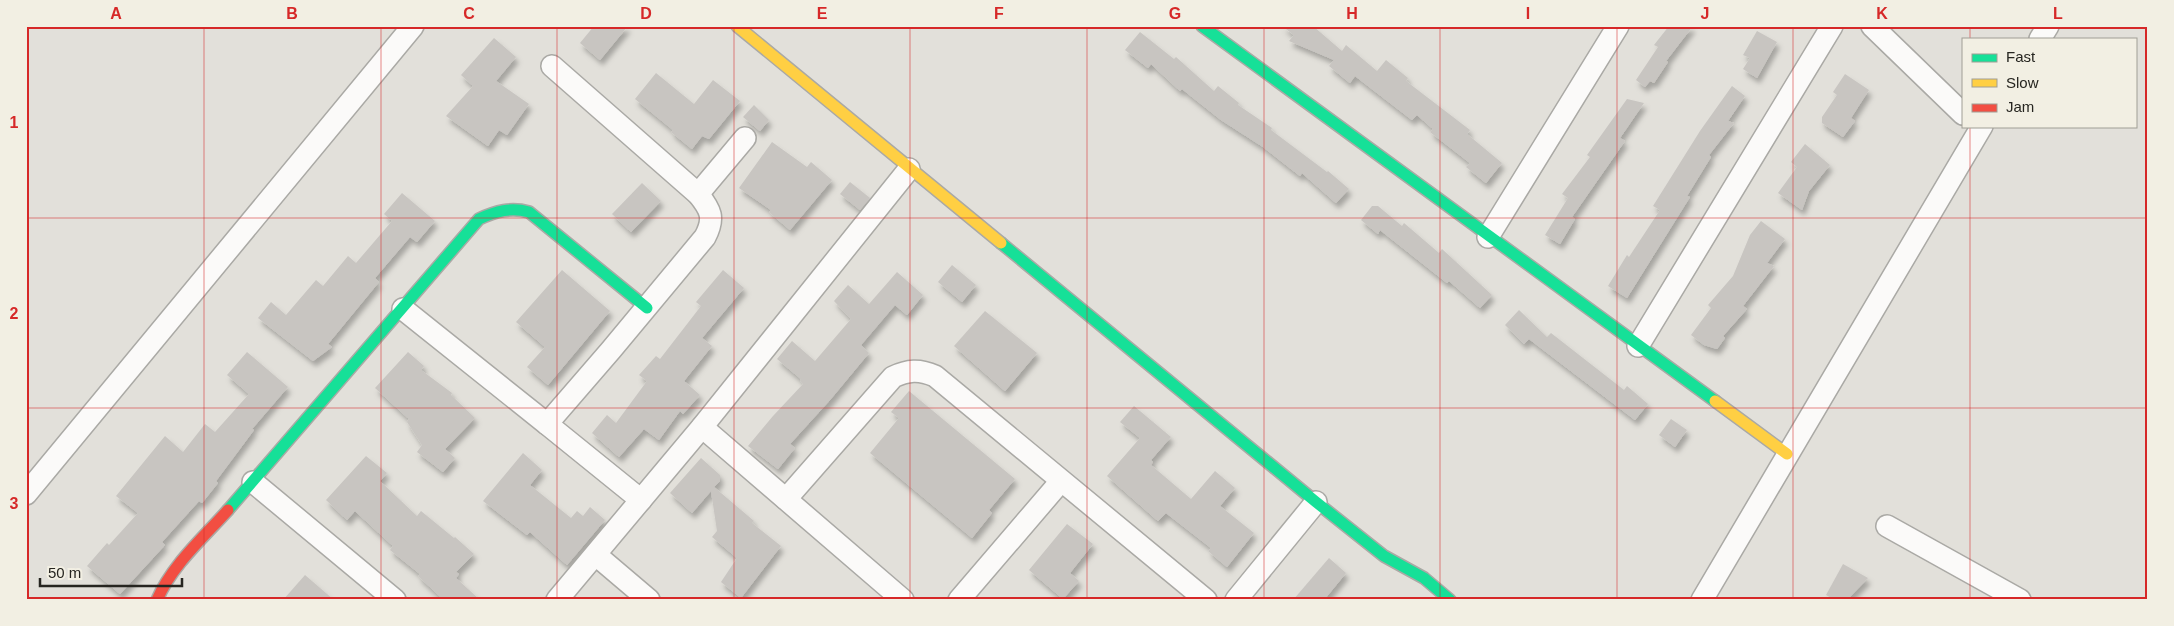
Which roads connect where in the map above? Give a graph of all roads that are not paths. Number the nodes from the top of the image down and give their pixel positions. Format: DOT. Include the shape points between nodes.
graph roads {
  1 [pos="413,26"];
  2 [pos="737,26"];
  3 [pos="1202,26"];
  4 [pos="1832,26"];
  5 [pos="1872,26"];
  6 [pos="2048,26"];
  7 [pos="1608,31"];
  8 [pos="2041,38"];
  9 [pos="552,66"];
  10 [pos="1962,113"];
  11 [pos="1979,128"];
  12 [pos="745,138"];
  13 [pos="909,169"];
  14 [pos="698,194"];
  15 [pos="1488,237"];
  16 [pos="647,308"];
  17 [pos="403,309"];
  18 [pos="1638,346"];
  19 [pos="547,424"];
  20 [pos="702,427"];
  21 [pos="1787,454"];
  22 [pos="1061,481"];
  23 [pos="253,482"];
  24 [pos="26,494"];
  25 [pos="786,499"];
  26 [pos="641,500"];
  27 [pos="1316,502"];
  28 [pos="1887,526"];
  29 [pos="596,555"];
  30 [pos="1384,556"];
  31 [pos="1407,584"];
  32 [pos="157,600"];
  33 [pos="395,600"];
  34 [pos="557,600"];
  35 [pos="649,600"];
  36 [pos="903,600"];
  37 [pos="959,600"];
  38 [pos="1206,600"];
  39 [pos="1236,600"];
  40 [pos="1450,600"];
  41 [pos="1702,600"];
  42 [pos="2020,600"];
  1 -- 24 [label="street"];
  2 -- 13 [label="street"];
  3 -- 15 [label="street"];
  4 -- 18 [label="street"];
  5 -- 10 [label="street"];
  6 -- 8 [label="street"];
  7 -- 15 [label="street"];
  9 -- 14 [label="street"];
  11 -- 21 [label="street"];
  12 -- 14 [label="street"];
  13 -- 20 [label="street"];
  13 -- 27 [label="street"];
  14 -- 16 [label="street" via="707,205 711,226"];
  15 -- 18 [label="street"];
  16 -- 17 [label="street" via="537,217 510,208 479,220"];
  16 -- 19 [label="street"];
  17 -- 19 [label="street"];
  17 -- 23 [label="street"];
  18 -- 21 [label="street"];
  19 -- 26 [label="street"];
  20 -- 25 [label="street"];
  20 -- 26 [label="street"];
  21 -- 41 [label="street"];
  22 -- 25 [label="street" via="935,376 916,370 893,377"];
  22 -- 37 [label="street"];
  22 -- 38 [label="street"];
  23 -- 32 [label="street" via="175,569"];
  23 -- 33 [label="street"];
  25 -- 36 [label="street"];
  26 -- 29 [label="street"];
  27 -- 30 [label="street"];
  27 -- 39 [label="street"];
  28 -- 42 [label="street"];
  29 -- 34 [label="street"];
  29 -- 35 [label="street"];
  30 -- 31 [label="street"];
  30 -- 40 [label="street" via="1424,578"];
}
